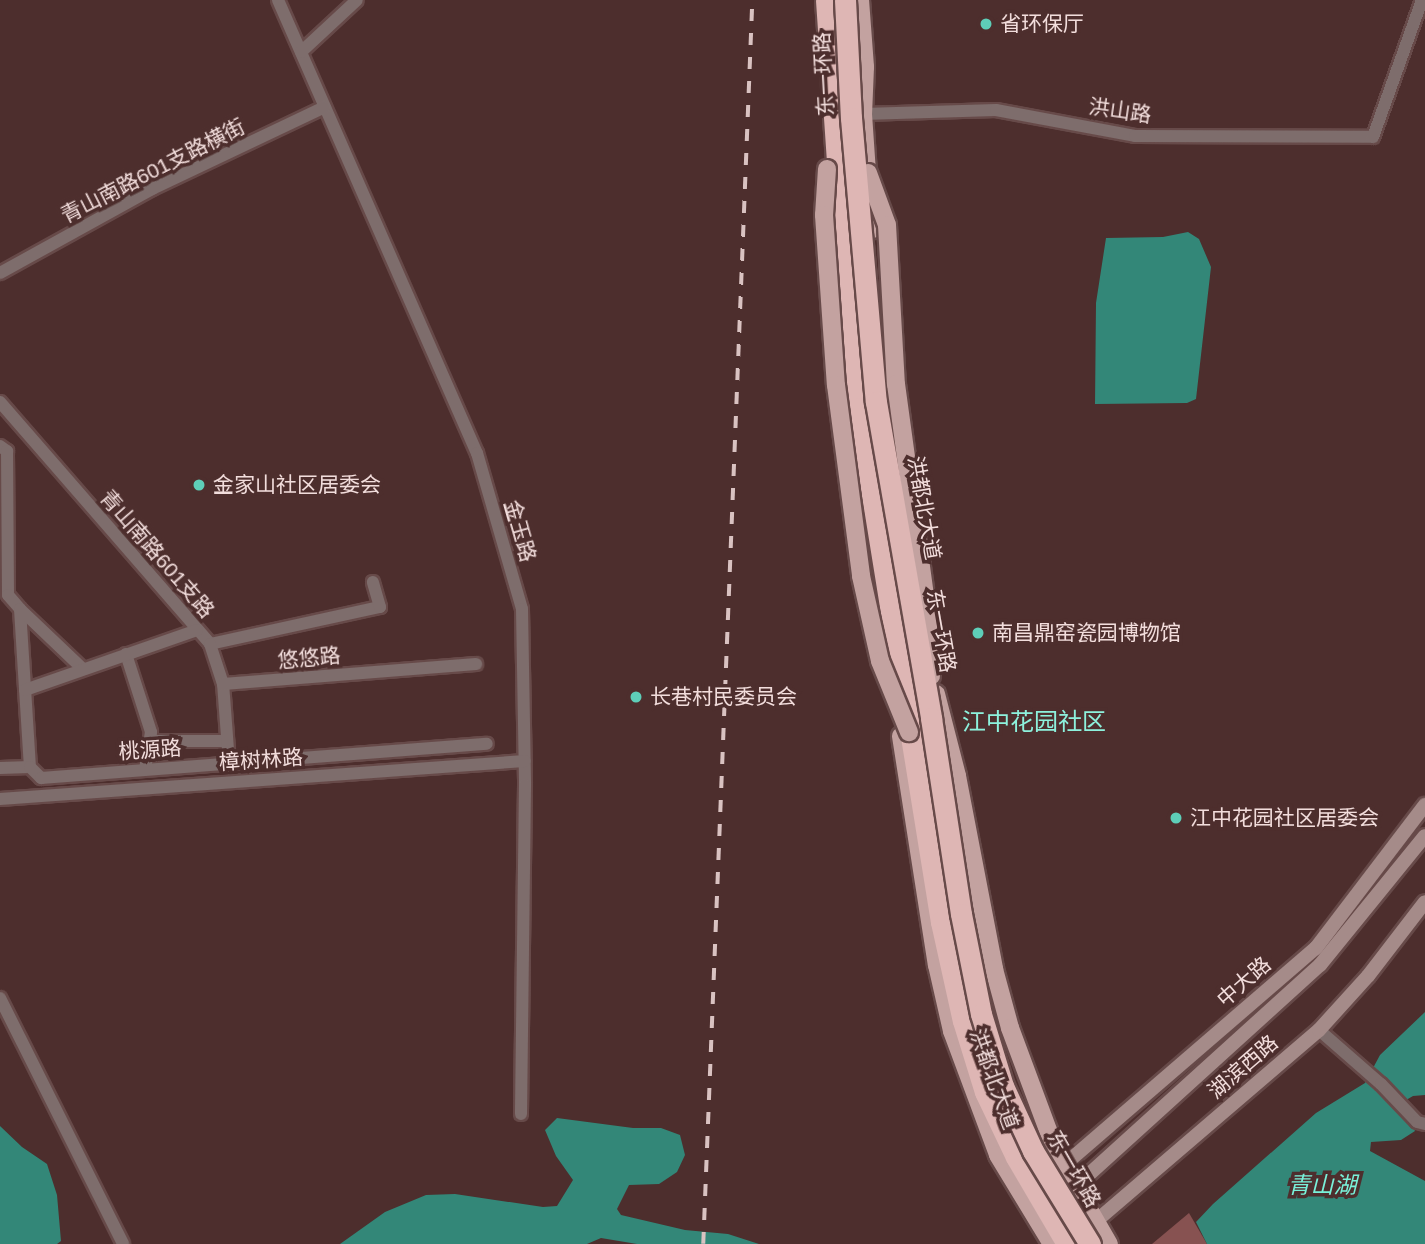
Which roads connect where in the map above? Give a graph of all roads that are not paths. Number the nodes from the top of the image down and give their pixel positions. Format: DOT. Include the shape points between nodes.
graph roads {
  1 [pos="278,0"];
  2 [pos="358,0"];
  3 [pos="818,0"];
  4 [pos="826,0"];
  5 [pos="845,0"];
  6 [pos="860,0"];
  7 [pos="1422,0"];
  8 [pos="301,52"];
  9 [pos="325,107"];
  10 [pos="863,114"];
  11 [pos="827,169"];
  12 [pos="868,173"];
  13 [pos="0,273"];
  14 [pos="0,402"];
  15 [pos="0,446"];
  16 [pos="373,582"];
  17 [pos="20,609"];
  18 [pos="197,630"];
  19 [pos="210,644"];
  20 [pos="127,654"];
  21 [pos="476,664"];
  22 [pos="82,668"];
  23 [pos="223,684"];
  24 [pos="25,690"];
  25 [pos="932,718"];
  26 [pos="909,732"];
  27 [pos="150,741"];
  28 [pos="227,741"];
  29 [pos="487,744"];
  30 [pos="525,761"];
  31 [pos="229,763"];
  32 [pos="30,767"];
  33 [pos="0,768"];
  34 [pos="145,770"];
  35 [pos="32,796"];
  36 [pos="0,799"];
  37 [pos="1425,805"];
  38 [pos="1425,836"];
  39 [pos="1425,902"];
  40 [pos="0,998"];
  41 [pos="1319,1030"];
  42 [pos="521,1114"];
  43 [pos="1421,1123"];
  44 [pos="1063,1166"];
  45 [pos="1075,1187"];
  46 [pos="1096,1222"];
  47 [pos="123,1244"];
  48 [pos="1052,1244"];
  49 [pos="1067,1244"];
  50 [pos="1090,1244"];
  51 [pos="1109,1244"];
  1 -- 8 [label="street, 金玉路"];
  2 -- 8 [label="street"];
  3 -- 11 [label="main road, 洪都北大道"];
  4 -- 26 [label="highway, 东一环路, bridge" via="858,408"];
  5 -- 25 [label="highway, 东一环路, bridge" via="876,402"];
  6 -- 10 [label="main road, 洪都北大道"];
  7 -- 10 [label="street, 洪山路" via="1373,137 1135,136 996,110"];
  8 -- 9 [label="street, 金玉路"];
  9 -- 13 [label="street, 青山南路601支路横街" via="152,189"];
  9 -- 30 [label="street, 金玉路" via="477,453 522,609"];
  10 -- 12 [label="main road, 洪都北大道"];
  11 -- 26 [label="main road, bridge" via="824,215 836,385 861,576 880,661"];
  11 -- 48 [label="main road, 洪都北大道" via="845,399 937,965 952,1031 998,1155"];
  12 -- 25 [label="main road, bridge" via="887,225 896,384 927,610"];
  12 -- 44 [label="main road, 洪都北大道" via="885,418 927,659 957,776 994,969 1022,1063"];
  14 -- 18 [label="street, 青山南路601支路"];
  15 -- 17 [label="street" via="7,451 8,595"];
  16 -- 19 [label="street, 青山南路601支路" via="380,607"];
  17 -- 22 [label="street"];
  17 -- 24 [label="street"];
  18 -- 19 [label="street, 青山南路601支路"];
  18 -- 20 [label="street"];
  19 -- 23 [label="street"];
  20 -- 22 [label="street"];
  20 -- 27 [label="street"];
  21 -- 23 [label="street, 悠悠路"];
  22 -- 24 [label="street"];
  23 -- 28 [label="street"];
  24 -- 32 [label="street"];
  25 -- 50 [label="highway, 东一环路, bridge" via="961,915 1003,1086 1033,1151"];
  26 -- 49 [label="highway, 东一环路" via="963,1021 985,1092 1016,1157"];
  27 -- 28 [label="street"];
  27 -- 34 [label="street"];
  28 -- 31 [label="street"];
  29 -- 31 [label="street, 桃源路"];
  30 -- 35 [label="street, 樟树林路"];
  30 -- 42 [label="street, 金玉路"];
  31 -- 34 [label="street, 桃源路"];
  32 -- 33 [label="street, 桃源路"];
  32 -- 34 [label="street, 桃源路" via="41,778"];
  32 -- 35 [label="street"];
  35 -- 36 [label="street, 樟树林路"];
  37 -- 44 [label="main road, 中大路" via="1315,948"];
  38 -- 45 [label="main road, 中大路" via="1320,965"];
  39 -- 41 [label="main road, 湖滨西路"];
  40 -- 47 [label="street"];
  41 -- 43 [label="street"];
  41 -- 46 [label="main road, 湖滨西路"];
  44 -- 45 [label="main road, 洪都北大道"];
  45 -- 46 [label="main road, 洪都北大道"];
  46 -- 49 [label="main road, 湖滨西路"];
  46 -- 51 [label="main road, 洪都北大道"];
}
